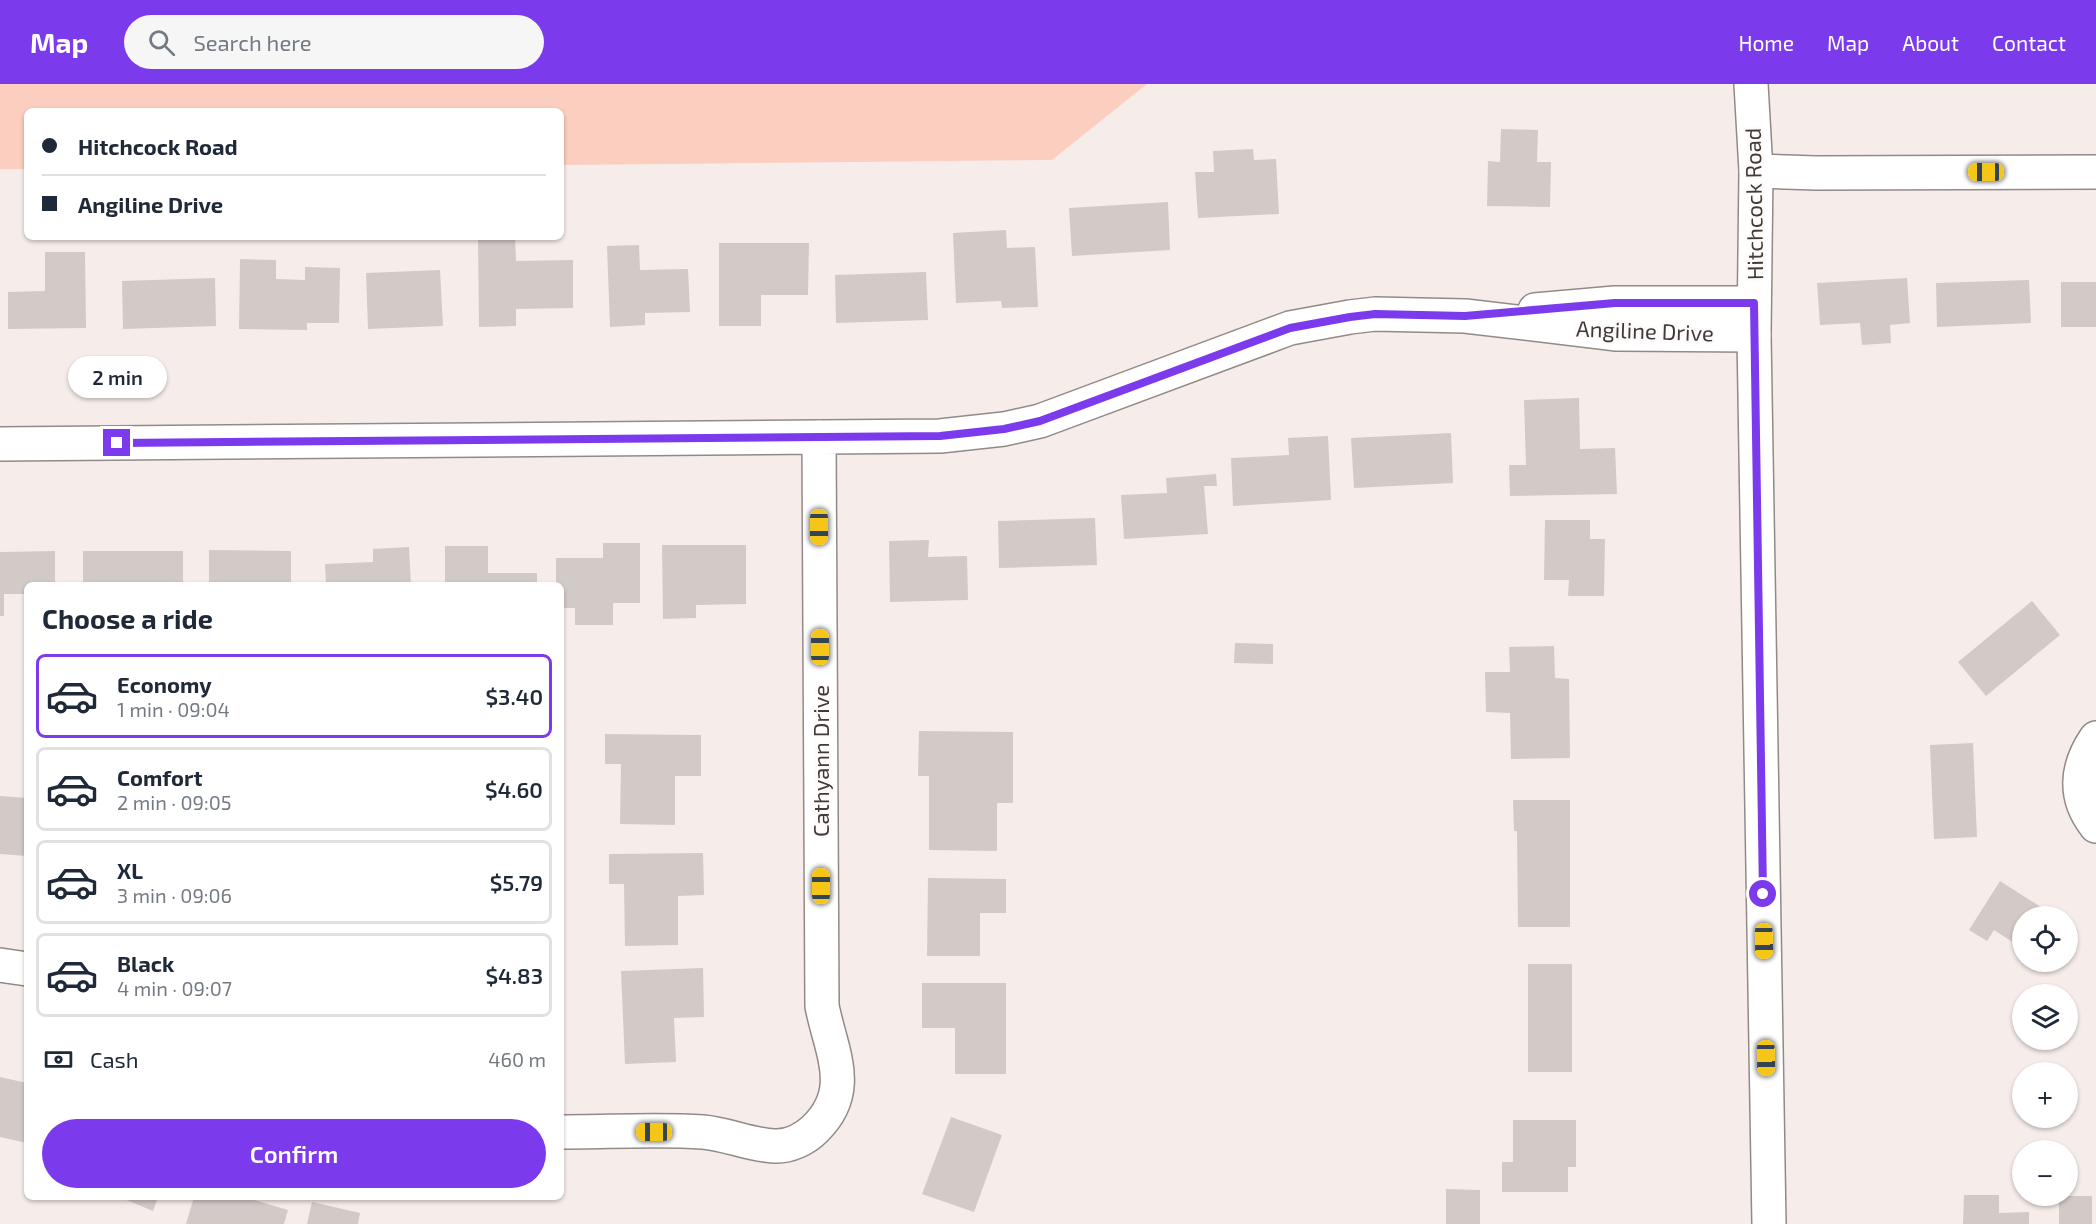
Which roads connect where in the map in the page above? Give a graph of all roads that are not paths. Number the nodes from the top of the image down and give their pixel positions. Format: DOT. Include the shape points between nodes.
graph roads {
  1 [pos="1751,84"];
  2 [pos="1756,171"];
  3 [pos="2096,172"];
  4 [pos="1754,319"];
  5 [pos="819,437"];
  6 [pos="0,444"];
  7 [pos="2096,738"];
  8 [pos="2096,826"];
  9 [pos="0,965"];
  10 [pos="24,969"];
  11 [pos="564,1132"];
  12 [pos="1769,1224"];
  1 -- 2 [label="street, Hitchcock Road"];
  2 -- 3 [label="street"];
  2 -- 4 [label="street, Hitchcock Road"];
  4 -- 5 [label="street, Angiline Drive" via="1615,303 1465,316 1375,314 1290,328 1040,421 1004,429 940,436"];
  4 -- 12 [label="street, Hitchcock Road"];
  5 -- 6 [label="street, Angiline Drive"];
  5 -- 11 [label="street, Cathyann Drive" via="822,1006 838,1068 834,1104 810,1134 795,1143 775,1146 700,1132"];
  7 -- 8 [label="street" via="2085,754 2079,778 2081,797"];
  9 -- 10 [label="street"];
}
